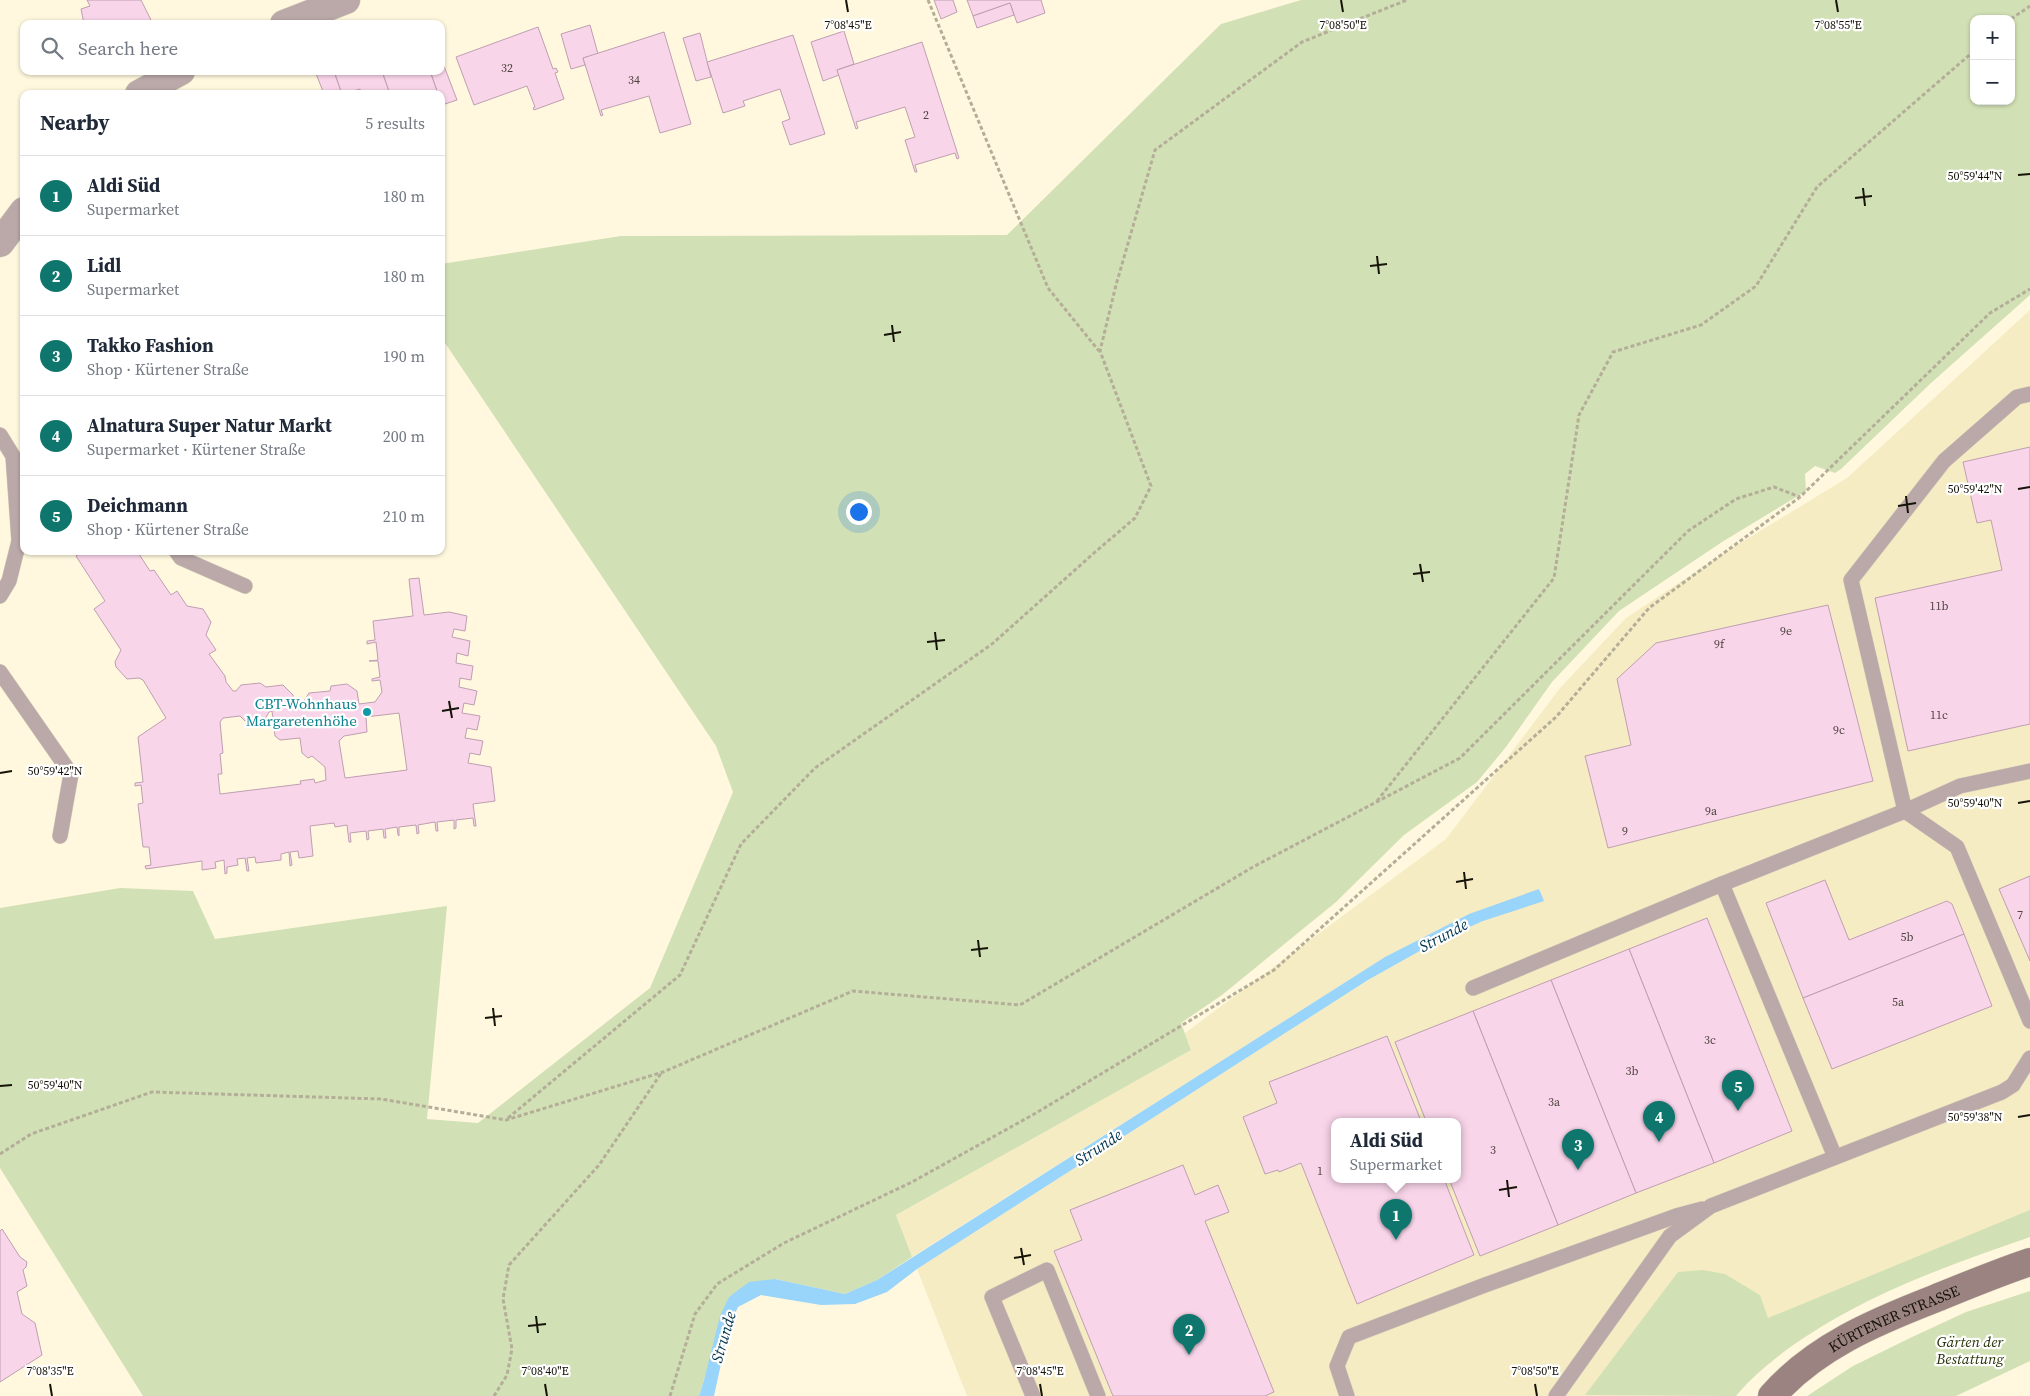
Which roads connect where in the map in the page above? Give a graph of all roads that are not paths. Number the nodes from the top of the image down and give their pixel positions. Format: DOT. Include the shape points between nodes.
graph roads {
  1 [pos="346,0"];
  2 [pos="294,20"];
  3 [pos="174,75"];
  4 [pos="146,90"];
  5 [pos="20,216"];
  6 [pos="0,243"];
  7 [pos="2030,394"];
  8 [pos="0,435"];
  9 [pos="20,521"];
  10 [pos="20,545"];
  11 [pos="179,555"];
  12 [pos="245,586"];
  13 [pos="0,596"];
  14 [pos="0,672"];
  15 [pos="2030,771"];
  16 [pos="1905,810"];
  17 [pos="60,836"];
  18 [pos="1722,884"];
  19 [pos="1473,988"];
  20 [pos="2030,1021"];
  21 [pos="2030,1058"];
  22 [pos="1835,1157"];
  23 [pos="1711,1206"];
  24 [pos="2030,1262"];
  25 [pos="1033,1396"];
  26 [pos="1098,1396"];
  27 [pos="1347,1396"];
  28 [pos="1556,1396"];
  29 [pos="1772,1396"];
  1 -- 2 [label="street"];
  3 -- 4 [label="street"];
  5 -- 6 [label="street"];
  7 -- 16 [label="lane" via="2016,397 1944,461 1851,580"];
  8 -- 9 [label="lane" via="13,456"];
  10 -- 13 [label="lane"];
  11 -- 12 [label="lane"];
  14 -- 17 [label="lane" via="71,774"];
  15 -- 16 [label="lane" via="1960,786"];
  16 -- 18 [label="lane"];
  16 -- 20 [label="lane" via="1957,847"];
  18 -- 19 [label="lane"];
  18 -- 22 [label="lane"];
  21 -- 22 [label="lane" via="2013,1084 2002,1092"];
  22 -- 23 [label="lane"];
  23 -- 27 [label="lane" via="1503,1278 1350,1336 1337,1366"];
  23 -- 28 [label="lane" via="1670,1236"];
  24 -- 29 [label="main road, KÜRTENER STRASSE" via="1857,1332 1807,1364"];
  25 -- 26 [label="lane" via="992,1298 1047,1270"];
}
